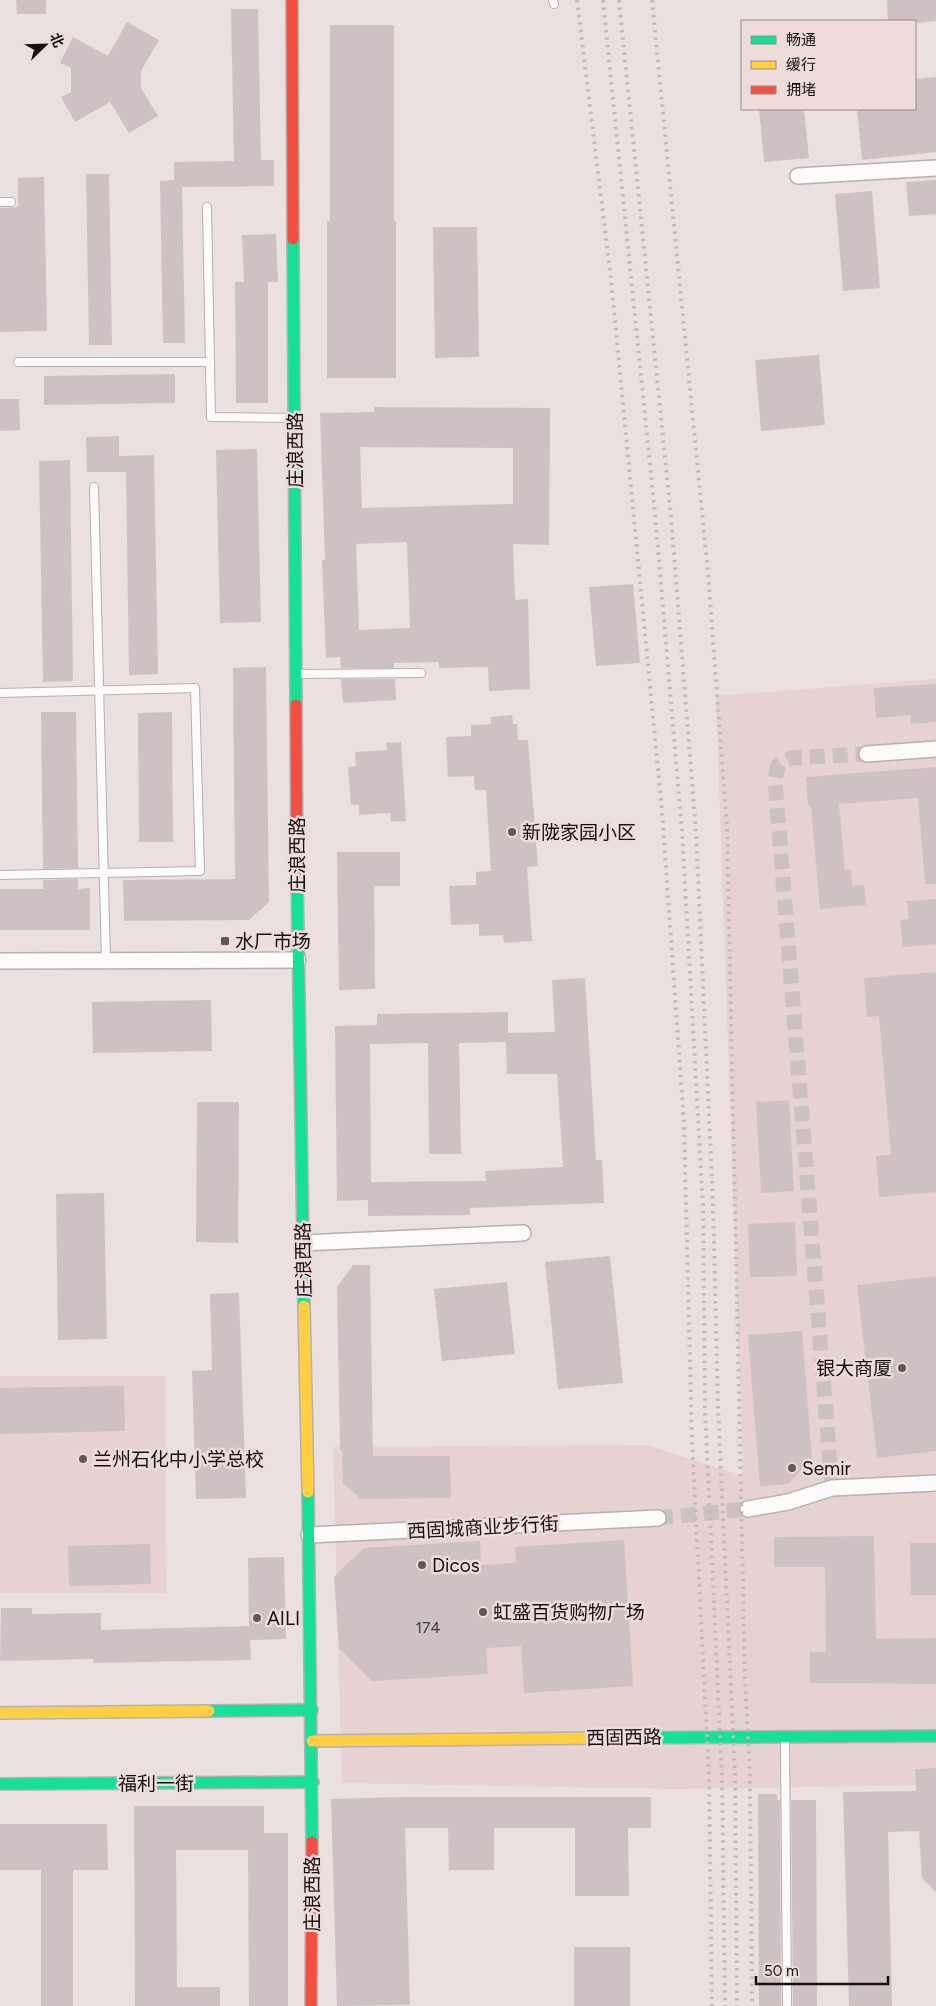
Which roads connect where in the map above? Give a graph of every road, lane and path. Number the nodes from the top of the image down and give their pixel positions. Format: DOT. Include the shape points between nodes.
graph roads {
  1 [pos="292,0"];
  2 [pos="936,168"];
  3 [pos="798,176"];
  4 [pos="0,202"];
  5 [pos="11,202"];
  6 [pos="207,207"];
  7 [pos="18,362"];
  8 [pos="210,362"];
  9 [pos="294,418"];
  10 [pos="94,488"];
  11 [pos="421,673"];
  12 [pos="296,674"];
  13 [pos="100,690"];
  14 [pos="0,693"];
  15 [pos="936,750"];
  16 [pos="867,754"];
  17 [pos="104,873"];
  18 [pos="0,875"];
  19 [pos="298,960"];
  20 [pos="0,961"];
  21 [pos="106,961"];
  22 [pos="523,1233"];
  23 [pos="303,1243"];
  24 [pos="936,1483"];
  25 [pos="748,1509"];
  26 [pos="658,1518"];
  27 [pos="308,1535"];
  28 [pos="312,1710"];
  29 [pos="0,1713"];
  30 [pos="785,1736"];
  31 [pos="936,1736"];
  32 [pos="312,1741"];
  33 [pos="313,1782"];
  34 [pos="0,1784"];
  35 [pos="311,2006"];
  36 [pos="787,2006"];
  1 -- 9 [label="street, 庄浪西路"];
  2 -- 3 [label="street"];
  4 -- 5 [label="lane"];
  6 -- 8 [label="lane"];
  7 -- 8 [label="lane"];
  8 -- 9 [label="lane" via="211,416"];
  9 -- 12 [label="street, 庄浪西路"];
  10 -- 13 [label="lane"];
  11 -- 12 [label="lane"];
  12 -- 19 [label="street, 庄浪西路"];
  13 -- 14 [label="lane"];
  13 -- 17 [label="lane"];
  13 -- 17 [label="lane" via="195,688 200,870"];
  15 -- 16 [label="street"];
  17 -- 18 [label="lane"];
  17 -- 21 [label="lane"];
  19 -- 21 [label="street"];
  19 -- 23 [label="street, 庄浪西路"];
  20 -- 21 [label="street"];
  22 -- 23 [label="street"];
  23 -- 27 [label="street, 庄浪西路"];
  24 -- 25 [label="street" via="832,1488 788,1502"];
  26 -- 27 [label="street, 西固城商业步行街"];
  27 -- 28 [label="street, 庄浪西路"];
  28 -- 29 [label="street"];
  28 -- 32 [label="street, 庄浪西路"];
  30 -- 31 [label="street, 西固西路"];
  30 -- 32 [label="street, 西固西路"];
  30 -- 36 [label="lane"];
  32 -- 33 [label="street, 庄浪西路"];
  33 -- 34 [label="street, 福利一街"];
  33 -- 35 [label="street, 庄浪西路"];
}
